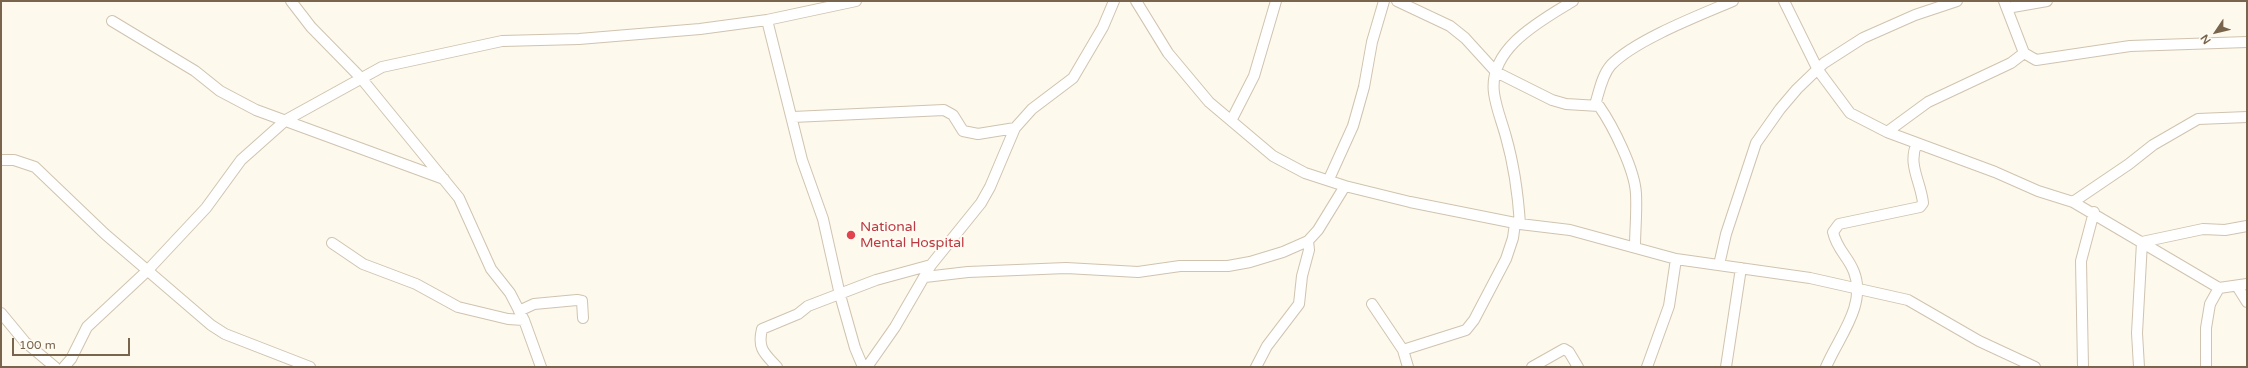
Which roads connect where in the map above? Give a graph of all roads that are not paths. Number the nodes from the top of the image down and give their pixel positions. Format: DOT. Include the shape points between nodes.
graph roads {
  1 [pos="291,1"];
  2 [pos="856,1"];
  3 [pos="1114,1"];
  4 [pos="1136,1"];
  5 [pos="1276,1"];
  6 [pos="1384,1"];
  7 [pos="1398,1"];
  8 [pos="1573,1"];
  9 [pos="1733,1"];
  10 [pos="1784,1"];
  11 [pos="1957,1"];
  12 [pos="2047,1"];
  13 [pos="2006,5"];
  14 [pos="767,20"];
  15 [pos="112,21"];
  16 [pos="2247,42"];
  17 [pos="2024,53"];
  18 [pos="1818,70"];
  19 [pos="1496,72"];
  20 [pos="361,78"];
  21 [pos="1594,104"];
  22 [pos="793,117"];
  23 [pos="2247,117"];
  24 [pos="286,120"];
  25 [pos="1232,120"];
  26 [pos="1015,128"];
  27 [pos="1887,132"];
  28 [pos="1918,143"];
  29 [pos="1,160"];
  30 [pos="444,179"];
  31 [pos="1329,179"];
  32 [pos="1345,186"];
  33 [pos="2073,202"];
  34 [pos="2094,212"];
  35 [pos="1518,223"];
  36 [pos="2247,226"];
  37 [pos="1308,241"];
  38 [pos="2142,242"];
  39 [pos="332,243"];
  40 [pos="1635,247"];
  41 [pos="1676,259"];
  42 [pos="931,265"];
  43 [pos="1719,265"];
  44 [pos="1741,268"];
  45 [pos="147,271"];
  46 [pos="925,277"];
  47 [pos="2242,285"];
  48 [pos="1859,288"];
  49 [pos="2219,288"];
  50 [pos="840,295"];
  51 [pos="2247,302"];
  52 [pos="1372,304"];
  53 [pos="1,313"];
  54 [pos="522,315"];
  55 [pos="583,318"];
  56 [pos="1403,350"];
  57 [pos="306,366"];
  58 [pos="55,367"];
  59 [pos="64,367"];
  60 [pos="541,367"];
  61 [pos="776,367"];
  62 [pos="863,367"];
  63 [pos="867,367"];
  64 [pos="1256,367"];
  65 [pos="1408,367"];
  66 [pos="1532,367"];
  67 [pos="1578,367"];
  68 [pos="1647,367"];
  69 [pos="1726,367"];
  70 [pos="1826,367"];
  71 [pos="2035,367"];
  72 [pos="2083,367"];
  73 [pos="2139,367"];
  74 [pos="2206,367"];
  1 -- 20 [label="street" via="311,27"];
  2 -- 14 [label="street"];
  3 -- 26 [label="street" via="1103,27 1073,78 1032,109"];
  4 -- 25 [label="street" via="1168,53 1210,102"];
  5 -- 25 [label="street" via="1254,76"];
  6 -- 31 [label="street" via="1353,126"];
  7 -- 19 [label="street" via="1450,26 1465,38"];
  8 -- 19 [label="street" via="1540,21 1519,38 1504,55"];
  9 -- 21 [label="street" via="1638,45 1621,57 1605,74"];
  10 -- 18 [label="street"];
  11 -- 18 [label="street" via="1915,15 1863,38 1824,63"];
  12 -- 13 [label="street"];
  13 -- 17 [label="street"];
  14 -- 20 [label="street" via="700,29 579,39 502,41 382,67"];
  14 -- 22 [label="street"];
  15 -- 24 [label="street" via="195,71 220,91 256,110"];
  16 -- 17 [label="street" via="2130,46 2036,60"];
  17 -- 27 [label="street" via="2011,63 1928,102"];
  18 -- 27 [label="street" via="1850,113"];
  18 -- 43 [label="street" via="1797,88 1756,143 1726,234"];
  19 -- 21 [label="street" via="1552,100 1566,104"];
  19 -- 35 [label="street" via="1494,91 1516,180"];
  20 -- 24 [label="street"];
  20 -- 30 [label="street"];
  21 -- 40 [label="street" via="1599,106 1606,116 1625,154 1636,193"];
  22 -- 26 [label="street" via="944,110 953,115 963,131 978,134"];
  22 -- 50 [label="street" via="802,160 823,219"];
  23 -- 33 [label="street" via="2198,119 2153,145"];
  24 -- 30 [label="street"];
  24 -- 45 [label="street" via="241,160 206,208"];
  25 -- 31 [label="street" via="1273,156 1305,173"];
  26 -- 42 [label="street" via="981,203"];
  27 -- 28 [label="street"];
  28 -- 33 [label="street" via="2038,191"];
  28 -- 48 [label="street" via="1912,160 1924,203 1920,207 1839,224 1833,232 1836,244 1854,271"];
  29 -- 45 [label="street" via="14,160 35,167"];
  30 -- 54 [label="street" via="459,198 491,270 510,294"];
  31 -- 32 [label="street"];
  32 -- 35 [label="street" via="1447,210"];
  32 -- 37 [label="street" via="1318,230"];
  33 -- 34 [label="street"];
  34 -- 38 [label="street"];
  34 -- 72 [label="street" via="2081,261"];
  35 -- 40 [label="street" via="1570,230"];
  35 -- 56 [label="street" via="1506,259 1474,320 1466,330"];
  36 -- 38 [label="street" via="2225,230 2203,229"];
  37 -- 46 [label="street" via="1272,256 1228,266 1180,266 1138,272 1066,268 968,272"];
  37 -- 64 [label="street" via="1309,250 1302,276 1299,304"];
  38 -- 49 [label="street"];
  38 -- 73 [label="street" via="2137,333"];
  39 -- 54 [label="street" via="363,264 416,284 458,307 508,319"];
  40 -- 41 [label="street"];
  41 -- 43 [label="street"];
  41 -- 68 [label="street" via="1669,306"];
  42 -- 46 [label="street"];
  42 -- 50 [label="street" via="876,280"];
  43 -- 44 [label="street"];
  44 -- 48 [label="street"];
  44 -- 69 [label="street"];
  45 -- 57 [label="street" via="186,306 225,334"];
  45 -- 59 [label="street" via="87,327 71,359"];
  46 -- 63 [label="street"];
  47 -- 49 [label="street"];
  47 -- 51 [label="street"];
  48 -- 70 [label="street" via="1850,319"];
  48 -- 71 [label="street" via="1908,300 1974,338"];
  49 -- 74 [label="street" via="2210,304 2206,328"];
  50 -- 61 [label="street" via="808,306 798,314 762,329 760,336 765,357"];
  50 -- 62 [label="street"];
  52 -- 56 [label="street"];
  53 -- 58 [label="street" via="25,342"];
  54 -- 55 [label="street" via="534,304 577,300 582,301"];
  54 -- 60 [label="street"];
  56 -- 65 [label="street"];
  66 -- 67 [label="street" via="1564,349 1569,352"];
}
